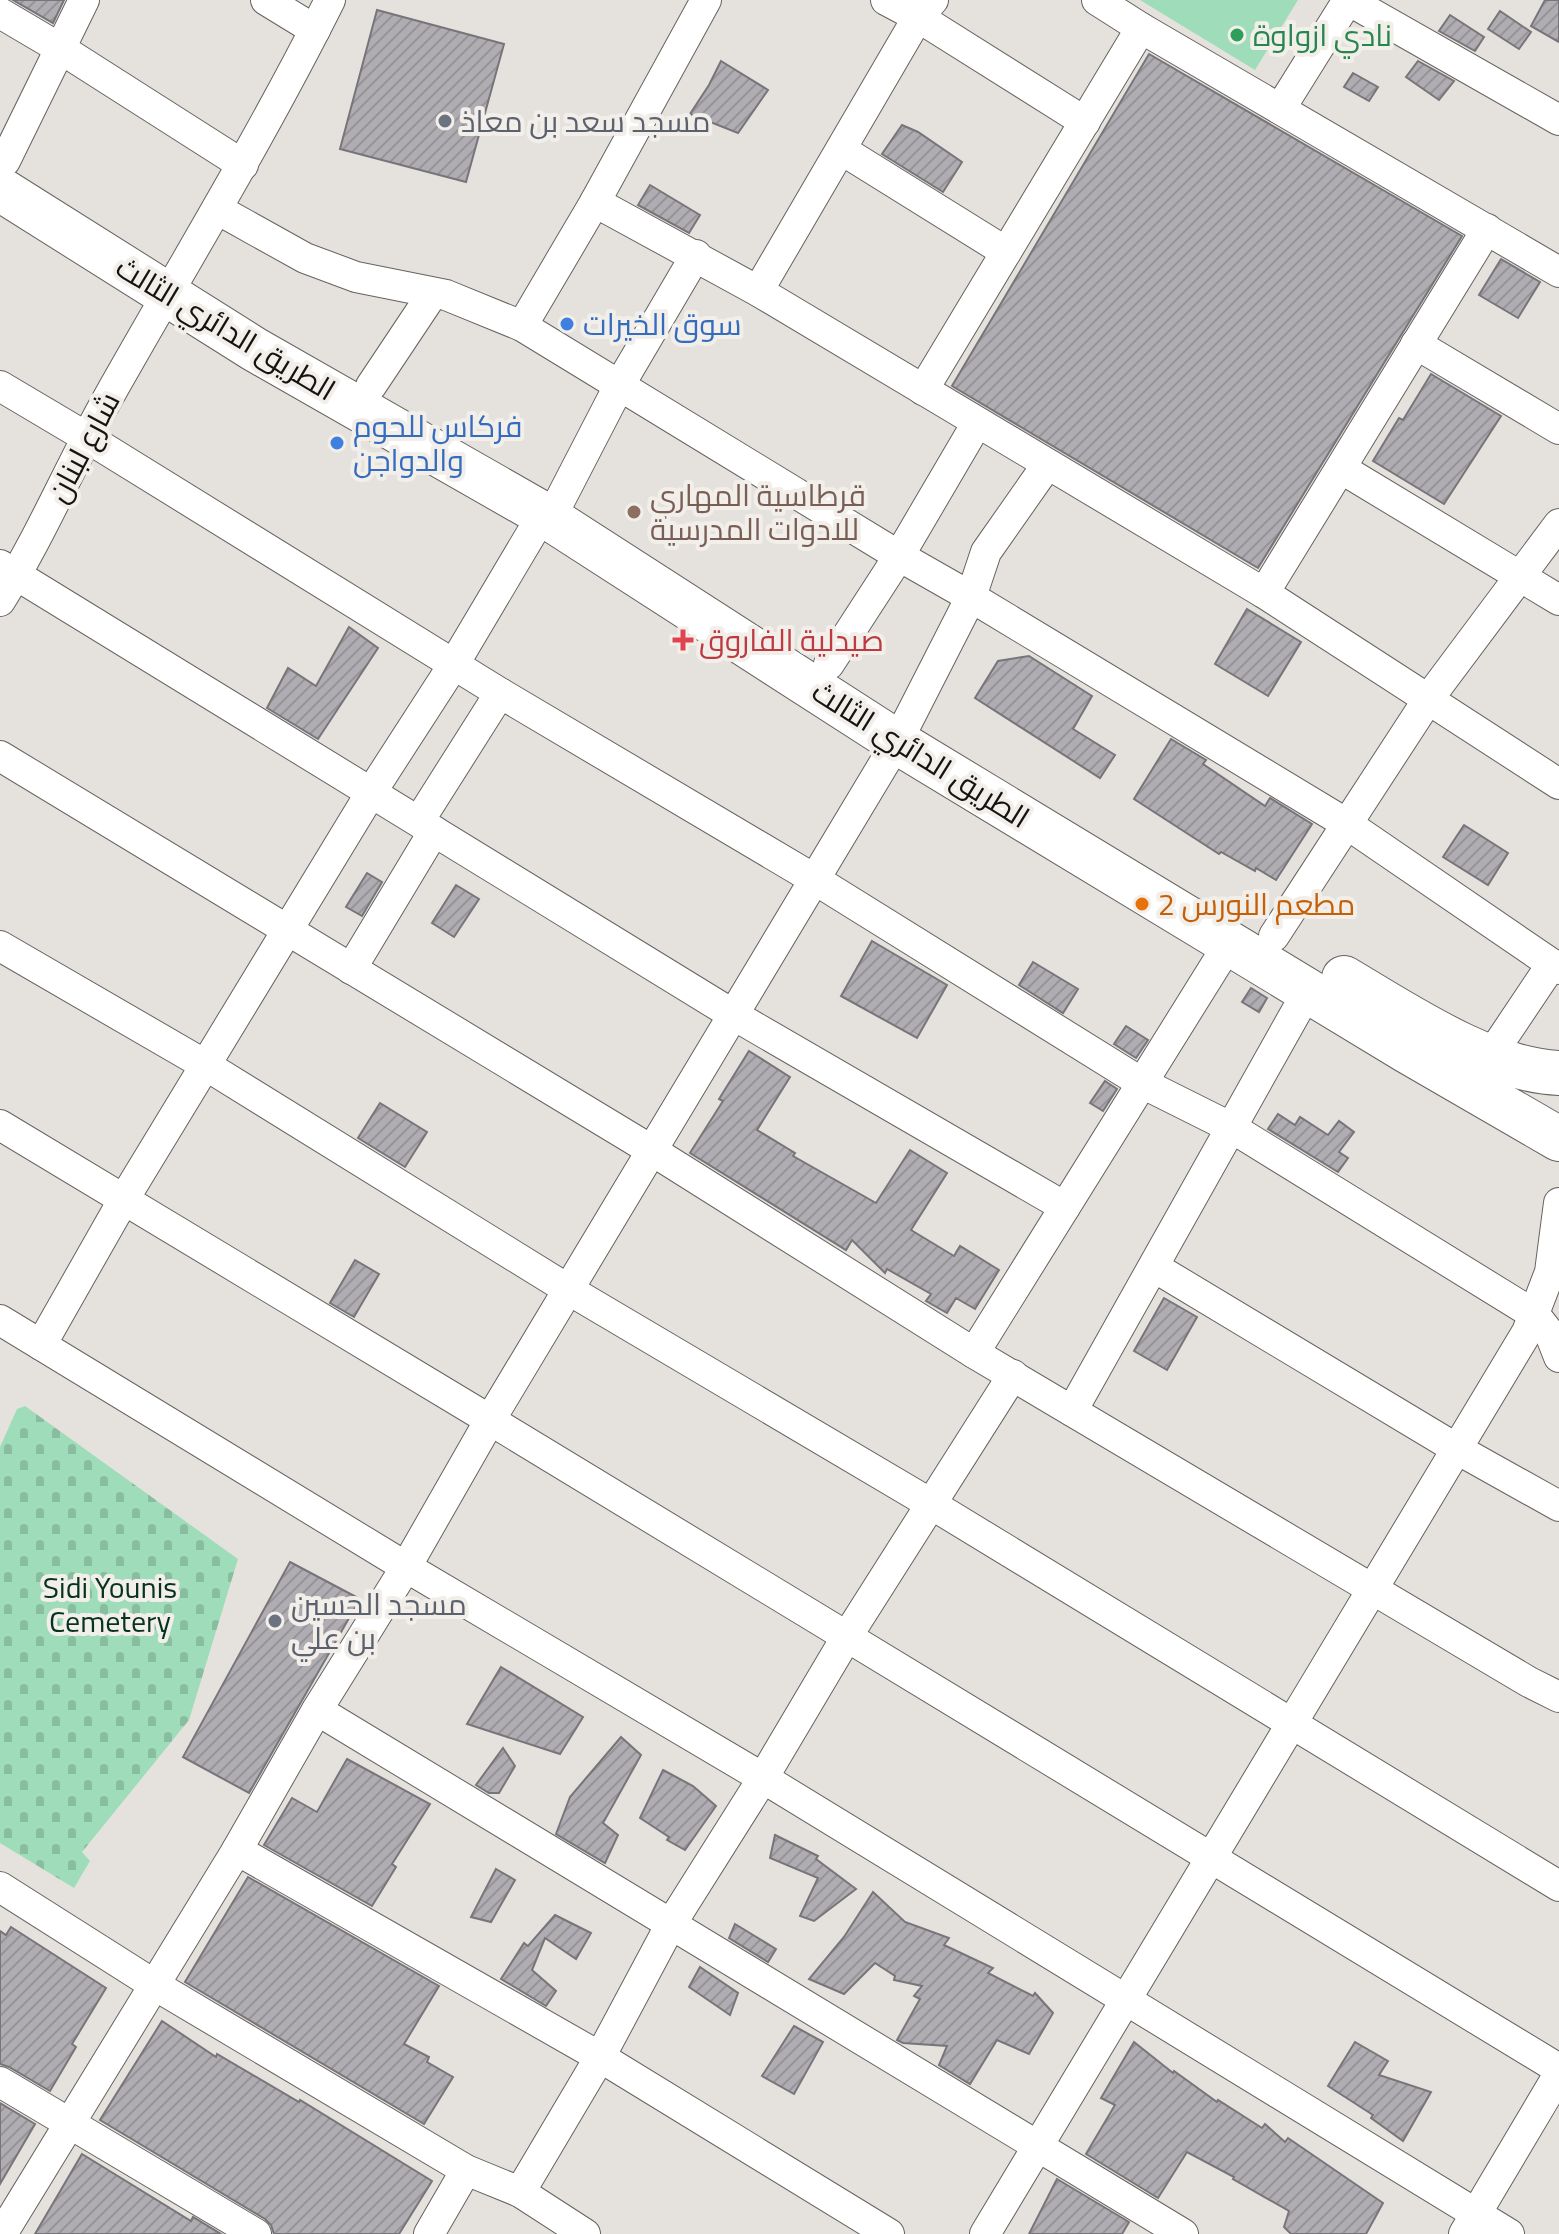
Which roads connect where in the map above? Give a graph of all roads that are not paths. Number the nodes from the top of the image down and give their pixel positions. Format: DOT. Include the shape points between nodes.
graph roads {
  1 [pos="84,0"];
  2 [pos="266,0"];
  3 [pos="330,0"];
  4 [pos="706,0"];
  5 [pos="886,0"];
  6 [pos="1097,0"];
  7 [pos="1348,0"];
  8 [pos="926,9"];
  9 [pos="0,13"];
  10 [pos="1141,28"];
  11 [pos="315,30"];
  12 [pos="61,49"];
  13 [pos="1280,109"];
  14 [pos="1559,120"];
  15 [pos="1085,122"];
  16 [pos="842,150"];
  17 [pos="243,165"];
  18 [pos="2,170"];
  19 [pos="595,202"];
  20 [pos="217,209"];
  21 [pos="1487,229"];
  22 [pos="1006,252"];
  23 [pos="696,255"];
  24 [pos="1559,272"];
  25 [pos="174,281"];
  26 [pos="758,291"];
  27 [pos="433,293"];
  28 [pos="522,326"];
  29 [pos="1416,344"];
  30 [pos="0,386"];
  31 [pos="371,386"];
  32 [pos="619,386"];
  33 [pos="923,390"];
  34 [pos="977,423"];
  35 [pos="1559,429"];
  36 [pos="86,437"];
  37 [pos="1047,465"];
  38 [pos="1342,469"];
  39 [pos="551,508"];
  40 [pos="1559,524"];
  41 [pos="899,556"];
  42 [pos="8,570"];
  43 [pos="1519,577"];
  44 [pos="1264,593"];
  45 [pos="971,597"];
  46 [pos="1559,600"];
  47 [pos="0,601"];
  48 [pos="454,664"];
  49 [pos="829,664"];
  50 [pos="500,693"];
  51 [pos="1429,698"];
  52 [pos="904,730"];
  53 [pos="0,756"];
  54 [pos="1559,784"];
  55 [pos="372,791"];
  56 [pos="1347,824"];
  57 [pos="426,826"];
  58 [pos="814,879"];
  59 [pos="288,931"];
  60 [pos="1274,936"];
  61 [pos="1230,942"];
  62 [pos="0,946"];
  63 [pos="1556,966"];
  64 [pos="351,969"];
  65 [pos="1309,989"];
  66 [pos="732,1014"];
  67 [pos="1489,1058"];
  68 [pos="207,1066"];
  69 [pos="1559,1073"];
  70 [pos="1142,1083"];
  71 [pos="0,1125"];
  72 [pos="1232,1128"];
  73 [pos="1559,1139"];
  74 [pos="651,1150"];
  75 [pos="124,1199"];
  76 [pos="1559,1203"];
  77 [pos="1065,1207"];
  78 [pos="1154,1267"];
  79 [pos="569,1290"];
  80 [pos="1535,1315"];
  81 [pos="0,1320"];
  82 [pos="41,1345"];
  83 [pos="974,1353"];
  84 [pos="1559,1357"];
  85 [pos="1013,1375"];
  86 [pos="1072,1411"];
  87 [pos="490,1420"];
  88 [pos="1457,1449"];
  89 [pos="931,1504"];
  90 [pos="1559,1506"];
  91 [pos="406,1567"];
  92 [pos="1373,1589"];
  93 [pos="846,1638"];
  94 [pos="1559,1697"];
  95 [pos="317,1710"];
  96 [pos="1292,1723"];
  97 [pos="763,1778"];
  98 [pos="237,1850"];
  99 [pos="1211,1859"];
  100 [pos="1559,1886"];
  101 [pos="0,1887"];
  102 [pos="671,1924"];
  103 [pos="153,1984"];
  104 [pos="1126,1999"];
  105 [pos="600,2057"];
  106 [pos="1559,2072"];
  107 [pos="0,2082"];
  108 [pos="69,2125"];
  109 [pos="1038,2146"];
  110 [pos="466,2170"];
  111 [pos="520,2192"];
  112 [pos="1470,2223"];
  113 [pos="567,2229"];
  114 [pos="2,2234"];
  115 [pos="256,2234"];
  116 [pos="429,2234"];
  117 [pos="889,2234"];
  118 [pos="985,2234"];
  119 [pos="1183,2234"];
  120 [pos="1509,2234"];
  1 -- 12 [label="street"];
  2 -- 11 [label="street"];
  3 -- 11 [label="street, شارع لبنان"];
  4 -- 19 [label="street"];
  5 -- 8 [label="street"];
  6 -- 10 [label="street"];
  7 -- 13 [label="street"];
  7 -- 14 [label="street"];
  8 -- 15 [label="street"];
  8 -- 16 [label="street"];
  9 -- 12 [label="street"];
  10 -- 13 [label="street"];
  10 -- 15 [label="street"];
  11 -- 17 [label="street, شارع لبنان"];
  12 -- 17 [label="street"];
  12 -- 18 [label="street"];
  13 -- 21 [label="street"];
  15 -- 22 [label="street"];
  16 -- 22 [label="street"];
  16 -- 26 [label="street"];
  17 -- 20 [label="street, شارع لبنان"];
  18 -- 25 [label="highway, الطريق الدائري الثالث"];
  19 -- 23 [label="street"];
  19 -- 28 [label="street"];
  20 -- 25 [label="street, شارع لبنان"];
  20 -- 27 [label="street" via="305,258 356,277"];
  21 -- 24 [label="street"];
  21 -- 29 [label="street"];
  22 -- 33 [label="street"];
  23 -- 26 [label="street"];
  23 -- 32 [label="street"];
  25 -- 31 [label="highway, الطريق الدائري الثالث"];
  25 -- 36 [label="street, شارع لبنان"];
  25 -- 39 [label="highway, الطريق الدائري الثالث" via="254,349"];
  26 -- 33 [label="street"];
  27 -- 28 [label="street"];
  27 -- 31 [label="street"];
  28 -- 32 [label="street"];
  29 -- 35 [label="street"];
  29 -- 38 [label="street"];
  30 -- 36 [label="street"];
  31 -- 39 [label="highway, الطريق الدائري الثالث"];
  32 -- 39 [label="street"];
  32 -- 41 [label="street"];
  33 -- 34 [label="street"];
  34 -- 37 [label="street"];
  34 -- 41 [label="street"];
  36 -- 42 [label="street, شارع لبنان"];
  36 -- 48 [label="street"];
  37 -- 44 [label="street"];
  37 -- 45 [label="street" via="986,552"];
  38 -- 43 [label="street"];
  38 -- 44 [label="street"];
  39 -- 48 [label="street"];
  39 -- 49 [label="highway, الطريق الدائري الثالث"];
  39 -- 52 [label="highway, الطريق الدائري الثالث"];
  40 -- 43 [label="street"];
  41 -- 45 [label="street"];
  41 -- 49 [label="street"];
  42 -- 47 [label="street, شارع لبنان"];
  42 -- 55 [label="street"];
  43 -- 46 [label="street"];
  43 -- 51 [label="street"];
  44 -- 51 [label="street"];
  45 -- 52 [label="street"];
  45 -- 56 [label="street"];
  48 -- 50 [label="street"];
  48 -- 55 [label="street"];
  49 -- 52 [label="highway, الطريق الدائري الثالث"];
  50 -- 57 [label="street"];
  50 -- 58 [label="street"];
  51 -- 54 [label="street"];
  51 -- 56 [label="street"];
  52 -- 58 [label="street"];
  52 -- 60 [label="highway, الطريق الدائري الثالث"];
  52 -- 61 [label="highway, الطريق الدائري الثالث"];
  53 -- 59 [label="street"];
  55 -- 57 [label="street"];
  55 -- 59 [label="street"];
  56 -- 60 [label="street"];
  56 -- 63 [label="street"];
  57 -- 64 [label="street"];
  57 -- 66 [label="street"];
  58 -- 66 [label="street"];
  58 -- 70 [label="street"];
  59 -- 64 [label="street"];
  59 -- 68 [label="street"];
  60 -- 67 [label="highway, الطريق الدائري الثالث"];
  61 -- 65 [label="highway, الطريق الدائري الثالث"];
  61 -- 70 [label="street"];
  62 -- 68 [label="street"];
  63 -- 67 [label="street"];
  64 -- 74 [label="street"];
  65 -- 72 [label="street"];
  65 -- 73 [label="highway, الطريق الدائري الثالث"];
  66 -- 74 [label="street"];
  66 -- 77 [label="street"];
  67 -- 69 [label="highway, الطريق الدائري الثالث"];
  68 -- 75 [label="street"];
  68 -- 79 [label="street"];
  70 -- 72 [label="street"];
  70 -- 77 [label="street"];
  71 -- 75 [label="street"];
  72 -- 78 [label="street"];
  72 -- 80 [label="street"];
  74 -- 79 [label="street"];
  74 -- 83 [label="street"];
  75 -- 82 [label="street"];
  75 -- 87 [label="street"];
  76 -- 80 [label="street" via="1550,1272"];
  77 -- 83 [label="street"];
  78 -- 86 [label="street"];
  78 -- 88 [label="street"];
  79 -- 87 [label="street"];
  79 -- 89 [label="street"];
  80 -- 84 [label="street"];
  80 -- 88 [label="street"];
  81 -- 82 [label="street"];
  82 -- 91 [label="street"];
  83 -- 85 [label="street"];
  85 -- 86 [label="street"];
  85 -- 89 [label="street"];
  86 -- 92 [label="street"];
  87 -- 91 [label="street"];
  87 -- 93 [label="street"];
  88 -- 90 [label="street"];
  88 -- 92 [label="street"];
  89 -- 93 [label="street"];
  89 -- 96 [label="street"];
  91 -- 95 [label="street"];
  91 -- 97 [label="street"];
  92 -- 94 [label="street"];
  92 -- 96 [label="street"];
  93 -- 97 [label="street"];
  93 -- 99 [label="street"];
  95 -- 98 [label="street"];
  95 -- 102 [label="street"];
  96 -- 99 [label="street"];
  96 -- 100 [label="street"];
  97 -- 102 [label="street"];
  97 -- 104 [label="street"];
  98 -- 103 [label="street"];
  98 -- 105 [label="street"];
  99 -- 104 [label="street"];
  99 -- 106 [label="street"];
  101 -- 103 [label="street"];
  102 -- 105 [label="street"];
  102 -- 109 [label="street"];
  103 -- 108 [label="street"];
  103 -- 110 [label="street"];
  104 -- 109 [label="street"];
  104 -- 112 [label="street"];
  105 -- 111 [label="street"];
  105 -- 117 [label="street"];
  106 -- 112 [label="street"];
  107 -- 108 [label="street"];
  108 -- 114 [label="street"];
  108 -- 115 [label="street"];
  109 -- 118 [label="street"];
  109 -- 119 [label="street"];
  110 -- 111 [label="street"];
  110 -- 116 [label="street"];
  111 -- 113 [label="street"];
  112 -- 120 [label="street"];
}
